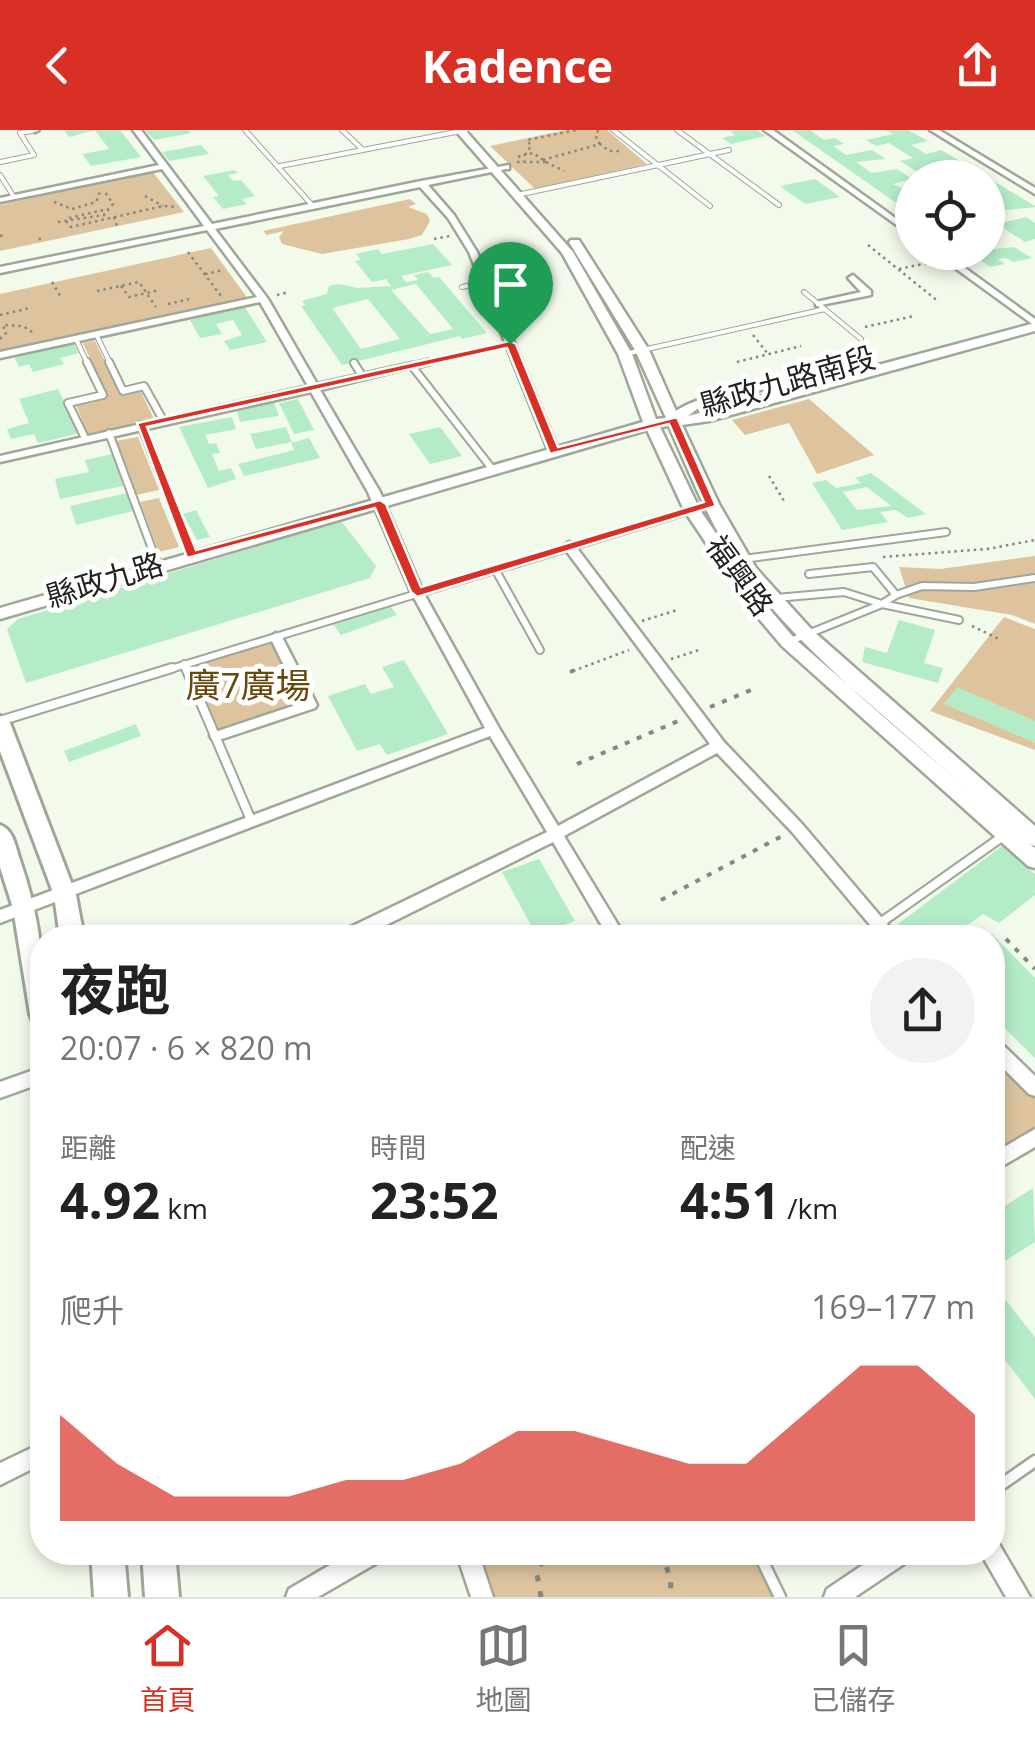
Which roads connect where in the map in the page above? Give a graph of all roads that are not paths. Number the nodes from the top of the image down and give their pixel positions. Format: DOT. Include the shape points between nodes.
graph roads {
  1 [pos="33,130"];
  2 [pos="137,130"];
  3 [pos="245,130"];
  4 [pos="342,130"];
  5 [pos="465,130"];
  6 [pos="613,130"];
  7 [pos="677,130"];
  8 [pos="768,130"];
  9 [pos="934,130"];
  10 [pos="362,150"];
  11 [pos="729,150"];
  12 [pos="710,154"];
  13 [pos="0,162"];
  14 [pos="164,166"];
  15 [pos="280,166"];
  16 [pos="504,166"];
  17 [pos="657,166"];
  18 [pos="0,174"];
  19 [pos="421,183"];
  20 [pos="1035,192"];
  21 [pos="523,194"];
  22 [pos="14,197"];
  23 [pos="0,200"];
  24 [pos="312,205"];
  25 [pos="779,205"];
  26 [pos="710,206"];
  27 [pos="895,222"];
  28 [pos="210,227"];
  29 [pos="0,270"];
  30 [pos="962,270"];
  31 [pos="853,278"];
  32 [pos="486,282"];
  33 [pos="462,287"];
  34 [pos="804,292"];
  35 [pos="263,298"];
  36 [pos="822,307"];
  37 [pos="1033,320"];
  38 [pos="96,334"];
  39 [pos="76,339"];
  40 [pos="861,339"];
  41 [pos="510,344"];
  42 [pos="642,350"];
  43 [pos="625,354"];
  44 [pos="0,355"];
  45 [pos="354,363"];
  46 [pos="412,366"];
  47 [pos="363,378"];
  48 [pos="315,388"];
  49 [pos="163,420"];
  50 [pos="673,420"];
  51 [pos="651,424"];
  52 [pos="141,425"];
  53 [pos="109,433"];
  54 [pos="85,438"];
  55 [pos="554,452"];
  56 [pos="0,459"];
  57 [pos="493,470"];
  58 [pos="380,504"];
  59 [pos="711,504"];
  60 [pos="692,510"];
  61 [pos="946,532"];
  62 [pos="569,546"];
  63 [pos="191,556"];
  64 [pos="744,560"];
  65 [pos="158,565"];
  66 [pos="495,569"];
  67 [pos="809,574"];
  68 [pos="1035,578"];
  69 [pos="417,592"];
  70 [pos="896,594"];
  71 [pos="764,601"];
  72 [pos="882,604"];
  73 [pos="0,614"];
  74 [pos="959,620"];
  75 [pos="276,637"];
  76 [pos="797,638"];
  77 [pos="540,650"];
  78 [pos="184,664"];
  79 [pos="0,722"];
  80 [pos="493,730"];
  81 [pos="217,736"];
  82 [pos="719,746"];
  83 [pos="251,820"];
  84 [pos="1012,828"];
  85 [pos="0,834"];
  86 [pos="556,834"];
  87 [pos="1035,838"];
  88 [pos="1035,860"];
  89 [pos="5,863"];
  90 [pos="65,895"];
  91 [pos="0,907"];
  92 [pos="26,908"];
  93 [pos="0,917"];
  94 [pos="374,924"];
  95 [pos="70,925"];
  96 [pos="610,925"];
  97 [pos="880,925"];
  98 [pos="894,925"];
  99 [pos="30,934"];
  100 [pos="1005,1057"];
  101 [pos="30,1079"];
  102 [pos="1035,1088"];
  103 [pos="0,1090"];
  104 [pos="1035,1137"];
  105 [pos="1005,1156"];
  106 [pos="30,1458"];
  107 [pos="1035,1461"];
  108 [pos="0,1474"];
  109 [pos="1005,1482"];
  110 [pos="108,1565"];
  111 [pos="159,1565"];
  112 [pos="352,1565"];
  113 [pos="471,1565"];
  114 [pos="764,1565"];
  115 [pos="883,1565"];
  116 [pos="999,1565"];
  117 [pos="112,1597"];
  118 [pos="162,1597"];
  119 [pos="297,1597"];
  120 [pos="482,1597"];
  121 [pos="780,1597"];
  122 [pos="835,1597"];
  123 [pos="1019,1597"];
  1 -- 13 [label="lane" via="20,134 34,155"];
  2 -- 14 [label="street"];
  3 -- 15 [label="lane"];
  4 -- 10 [label="lane"];
  5 -- 10 [label="lane"];
  5 -- 16 [label="street, 福興路"];
  6 -- 17 [label="lane"];
  7 -- 12 [label="lane"];
  8 -- 27 [label="street"];
  9 -- 20 [label="street"];
  10 -- 15 [label="lane"];
  11 -- 12 [label="lane"];
  12 -- 17 [label="lane"];
  12 -- 25 [label="lane"];
  14 -- 22 [label="street"];
  14 -- 28 [label="street"];
  15 -- 24 [label="lane"];
  16 -- 19 [label="street"];
  16 -- 21 [label="street, 福興路"];
  17 -- 21 [label="lane"];
  17 -- 26 [label="lane"];
  18 -- 22 [label="lane"];
  19 -- 24 [label="street"];
  19 -- 32 [label="street" via="452,217"];
  21 -- 42 [label="street, 福興路" via="582,250"];
  21 -- 43 [label="street, 福興路" via="568,252"];
  22 -- 23 [label="street"];
  24 -- 28 [label="street"];
  28 -- 29 [label="street"];
  28 -- 35 [label="street"];
  30 -- 37 [label="street"];
  31 -- 36 [label="street" via="868,293"];
  32 -- 33 [label="lane"];
  32 -- 41 [label="street"];
  34 -- 36 [label="lane"];
  35 -- 38 [label="street"];
  35 -- 48 [label="street"];
  36 -- 40 [label="lane"];
  36 -- 42 [label="lane"];
  37 -- 50 [label="street, 縣政九路南段" via="704,418"];
  38 -- 39 [label="street"];
  38 -- 49 [label="lane" via="122,391 144,386"];
  39 -- 44 [label="street"];
  39 -- 54 [label="lane" via="103,396 68,403"];
  41 -- 46 [label="lane"];
  41 -- 55 [label="street"];
  42 -- 43 [label="lane"];
  42 -- 50 [label="street, 福興路"];
  43 -- 51 [label="street, 福興路"];
  45 -- 47 [label="lane"];
  46 -- 47 [label="street"];
  46 -- 57 [label="lane"];
  47 -- 48 [label="street"];
  48 -- 49 [label="street"];
  48 -- 58 [label="street"];
  49 -- 52 [label="street"];
  50 -- 51 [label="street, 縣政九路"];
  50 -- 59 [label="street, 福興路"];
  51 -- 55 [label="street, 縣政九路"];
  51 -- 60 [label="street, 福興路"];
  52 -- 53 [label="street"];
  52 -- 63 [label="lane"];
  53 -- 54 [label="street"];
  53 -- 65 [label="lane"];
  54 -- 56 [label="street"];
  55 -- 57 [label="street, 縣政九路"];
  57 -- 58 [label="street, 縣政九路"];
  58 -- 63 [label="street, 縣政九路"];
  58 -- 69 [label="street"];
  59 -- 60 [label="lane"];
  59 -- 64 [label="street, 福興路"];
  60 -- 62 [label="lane"];
  60 -- 71 [label="street, 福興路"];
  61 -- 64 [label="lane"];
  62 -- 66 [label="lane"];
  62 -- 82 [label="street"];
  63 -- 65 [label="street, 縣政九路"];
  64 -- 71 [label="street, 福興路"];
  65 -- 73 [label="street, 縣政九路"];
  66 -- 69 [label="lane"];
  66 -- 77 [label="lane"];
  67 -- 70 [label="lane" via="874,567"];
  68 -- 70 [label="lane"];
  69 -- 75 [label="lane"];
  69 -- 80 [label="street"];
  70 -- 72 [label="lane"];
  71 -- 72 [label="lane" via="824,592 869,596"];
  71 -- 76 [label="street, 福興路"];
  72 -- 74 [label="lane"];
  72 -- 76 [label="lane"];
  75 -- 78 [label="lane"];
  75 -- 81 [label="street" via="310,705"];
  76 -- 84 [label="street, 福興路"];
  78 -- 79 [label="lane"];
  78 -- 81 [label="lane"];
  79 -- 90 [label="main road"];
  80 -- 83 [label="street"];
  80 -- 86 [label="street"];
  81 -- 83 [label="lane"];
  82 -- 86 [label="street"];
  82 -- 97 [label="street"];
  83 -- 90 [label="street"];
  84 -- 87 [label="street, 福興路"];
  84 -- 88 [label="street, 福興路"];
  84 -- 98 [label="lane"];
  85 -- 89 [label="main road"];
  86 -- 94 [label="street"];
  86 -- 96 [label="street"];
  89 -- 92 [label="main road"];
  90 -- 92 [label="street"];
  90 -- 95 [label="main road"];
  91 -- 92 [label="lane"];
  92 -- 93 [label="street"];
  92 -- 99 [label="main road"];
  100 -- 102 [label="street"];
  101 -- 103 [label="street"];
  104 -- 105 [label="street"];
  106 -- 108 [label="street"];
  107 -- 109 [label="lane"];
  110 -- 117 [label="main road"];
  111 -- 118 [label="main road"];
  112 -- 119 [label="street"];
  113 -- 120 [label="street"];
  114 -- 121 [label="lane"];
  115 -- 122 [label="street"];
  116 -- 123 [label="street"];
}
